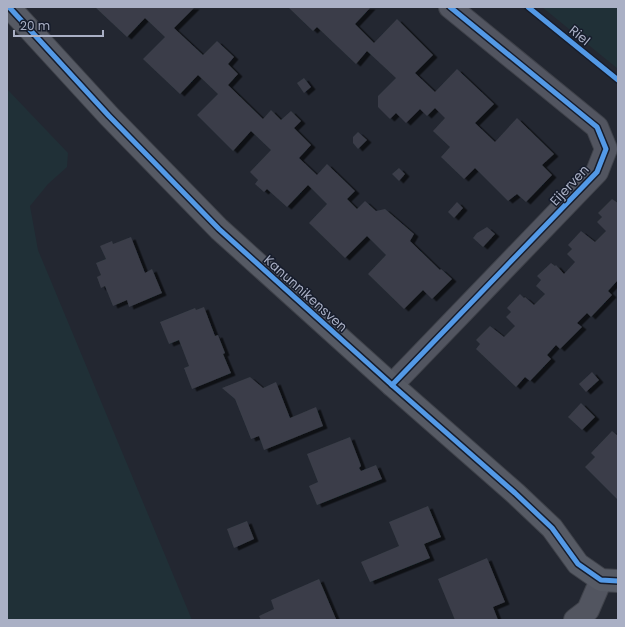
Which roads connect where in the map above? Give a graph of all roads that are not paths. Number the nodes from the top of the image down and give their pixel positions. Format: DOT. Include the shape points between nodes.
graph roads {
  1 [pos="9,7"];
  2 [pos="450,7"];
  3 [pos="392,385"];
  4 [pos="610,580"];
  5 [pos="575,620"];
  1 -- 3 [label="street, Kanunnikensven" via="109,116 219,229"];
  2 -- 3 [label="street, Eijerven" via="597,127 606,149 597,172"];
  3 -- 4 [label="street, Kanunnikensven" via="552,528 578,564"];
  4 -- 5 [label="street" via="588,610"];
}
